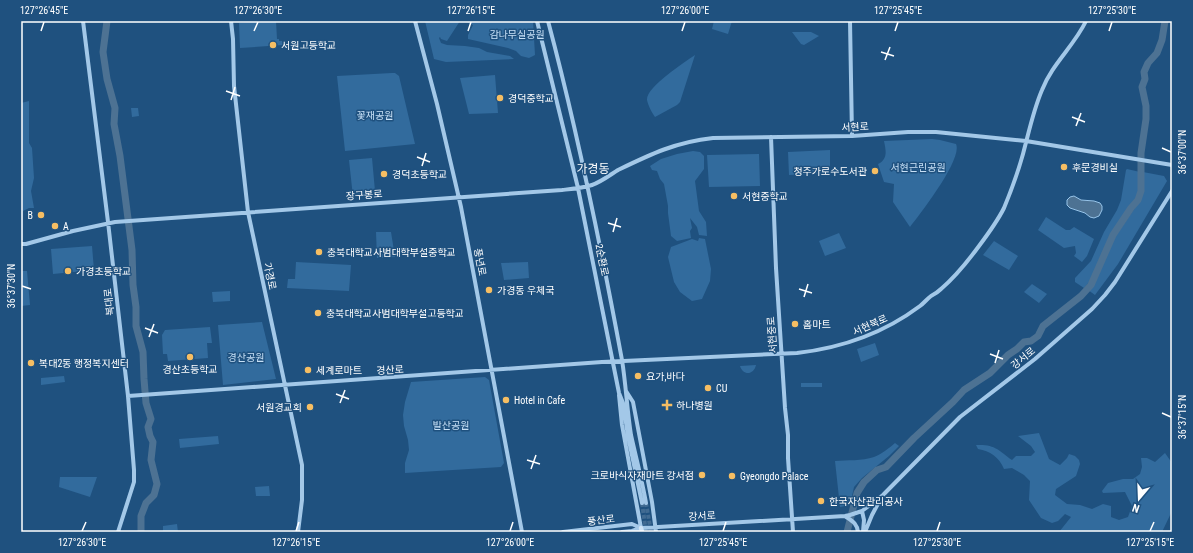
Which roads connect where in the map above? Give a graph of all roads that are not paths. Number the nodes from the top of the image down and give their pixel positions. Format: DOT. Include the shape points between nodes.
graph roads {
  1 [pos="83,21"];
  2 [pos="231,21"];
  3 [pos="415,21"];
  4 [pos="537,21"];
  5 [pos="548,21"];
  6 [pos="850,21"];
  7 [pos="1086,21"];
  8 [pos="852,136"];
  9 [pos="771,138"];
  10 [pos="1026,141"];
  11 [pos="1170,164"];
  12 [pos="588,186"];
  13 [pos="578,188"];
  14 [pos="1172,191"];
  15 [pos="459,197"];
  16 [pos="248,212"];
  17 [pos="108,222"];
  18 [pos="21,244"];
  19 [pos="781,354"];
  20 [pos="622,361"];
  21 [pos="613,362"];
  22 [pos="492,371"];
  23 [pos="285,384"];
  24 [pos="626,391"];
  25 [pos="619,393"];
  26 [pos="128,396"];
  27 [pos="883,495"];
  28 [pos="860,512"];
  29 [pos="845,516"];
  30 [pos="792,519"];
  31 [pos="656,527"];
  32 [pos="641,530"];
  33 [pos="118,532"];
  34 [pos="298,532"];
  35 [pos="522,532"];
  36 [pos="563,532"];
  37 [pos="622,532"];
  38 [pos="656,532"];
  39 [pos="793,532"];
  40 [pos="858,532"];
  41 [pos="864,532"];
  1 -- 17 [label="street, 복대로"];
  2 -- 16 [label="street, 가경로" via="234,86"];
  3 -- 15 [label="street, 풍년로"];
  4 -- 13 [label="street, 2순환로"];
  5 -- 12 [label="street, 2순환로"];
  6 -- 8 [label="street"];
  7 -- 10 [label="street, 서현북로" via="1054,66 1042,88"];
  8 -- 9 [label="street, 서현로"];
  8 -- 10 [label="street, 서현로" via="936,132"];
  9 -- 12 [label="street, 서현로" via="713,138 679,144 646,157"];
  9 -- 19 [label="street, 서현중로"];
  10 -- 11 [label="street, 서현로"];
  10 -- 19 [label="street, 서현북로" via="1008,196 994,226 969,260 941,290 878,332 826,349"];
  12 -- 13 [label="street, 장구봉로"];
  12 -- 20 [label="street, 2순환로"];
  13 -- 15 [label="street, 장구봉로"];
  13 -- 21 [label="street, 2순환로"];
  14 -- 27 [label="street, 강서로" via="1115,282 1092,309 1035,359 960,417"];
  15 -- 16 [label="street, 장구봉로"];
  15 -- 22 [label="street, 풍년로"];
  16 -- 17 [label="street, 장구봉로"];
  16 -- 23 [label="street, 가경로"];
  17 -- 18 [label="street"];
  17 -- 26 [label="street, 복대로"];
  19 -- 20 [label="street, 서현북로"];
  19 -- 30 [label="street, 서현중로"];
  20 -- 21 [label="street, 경산로"];
  20 -- 24 [label="street, 2순환로"];
  21 -- 22 [label="street, 경산로"];
  21 -- 25 [label="street, 2순환로"];
  22 -- 23 [label="street, 경산로"];
  22 -- 35 [label="street, 풍년로"];
  23 -- 26 [label="street, 경산로"];
  23 -- 34 [label="street, 가경로" via="302,465 302,500"];
  24 -- 25 [label="street, 2순환로" via="644,503"];
  24 -- 31 [label="street" via="633,402"];
  25 -- 32 [label="street" via="622,425"];
  26 -- 33 [label="street, 복대로" via="134,482"];
  27 -- 28 [label="street, 강서로"];
  27 -- 41 [label="street"];
  28 -- 29 [label="street, 강서로"];
  28 -- 41 [label="street" via="864,520"];
  29 -- 30 [label="street, 강서로"];
  29 -- 40 [label="street" via="856,523"];
  30 -- 31 [label="street, 강서로"];
  30 -- 39 [label="street, 서현중로"];
  31 -- 32 [label="street, 풍산로"];
  31 -- 38 [label="street"];
  32 -- 36 [label="street, 풍산로" via="632,524"];
  32 -- 37 [label="street, 풍산로"];
}
